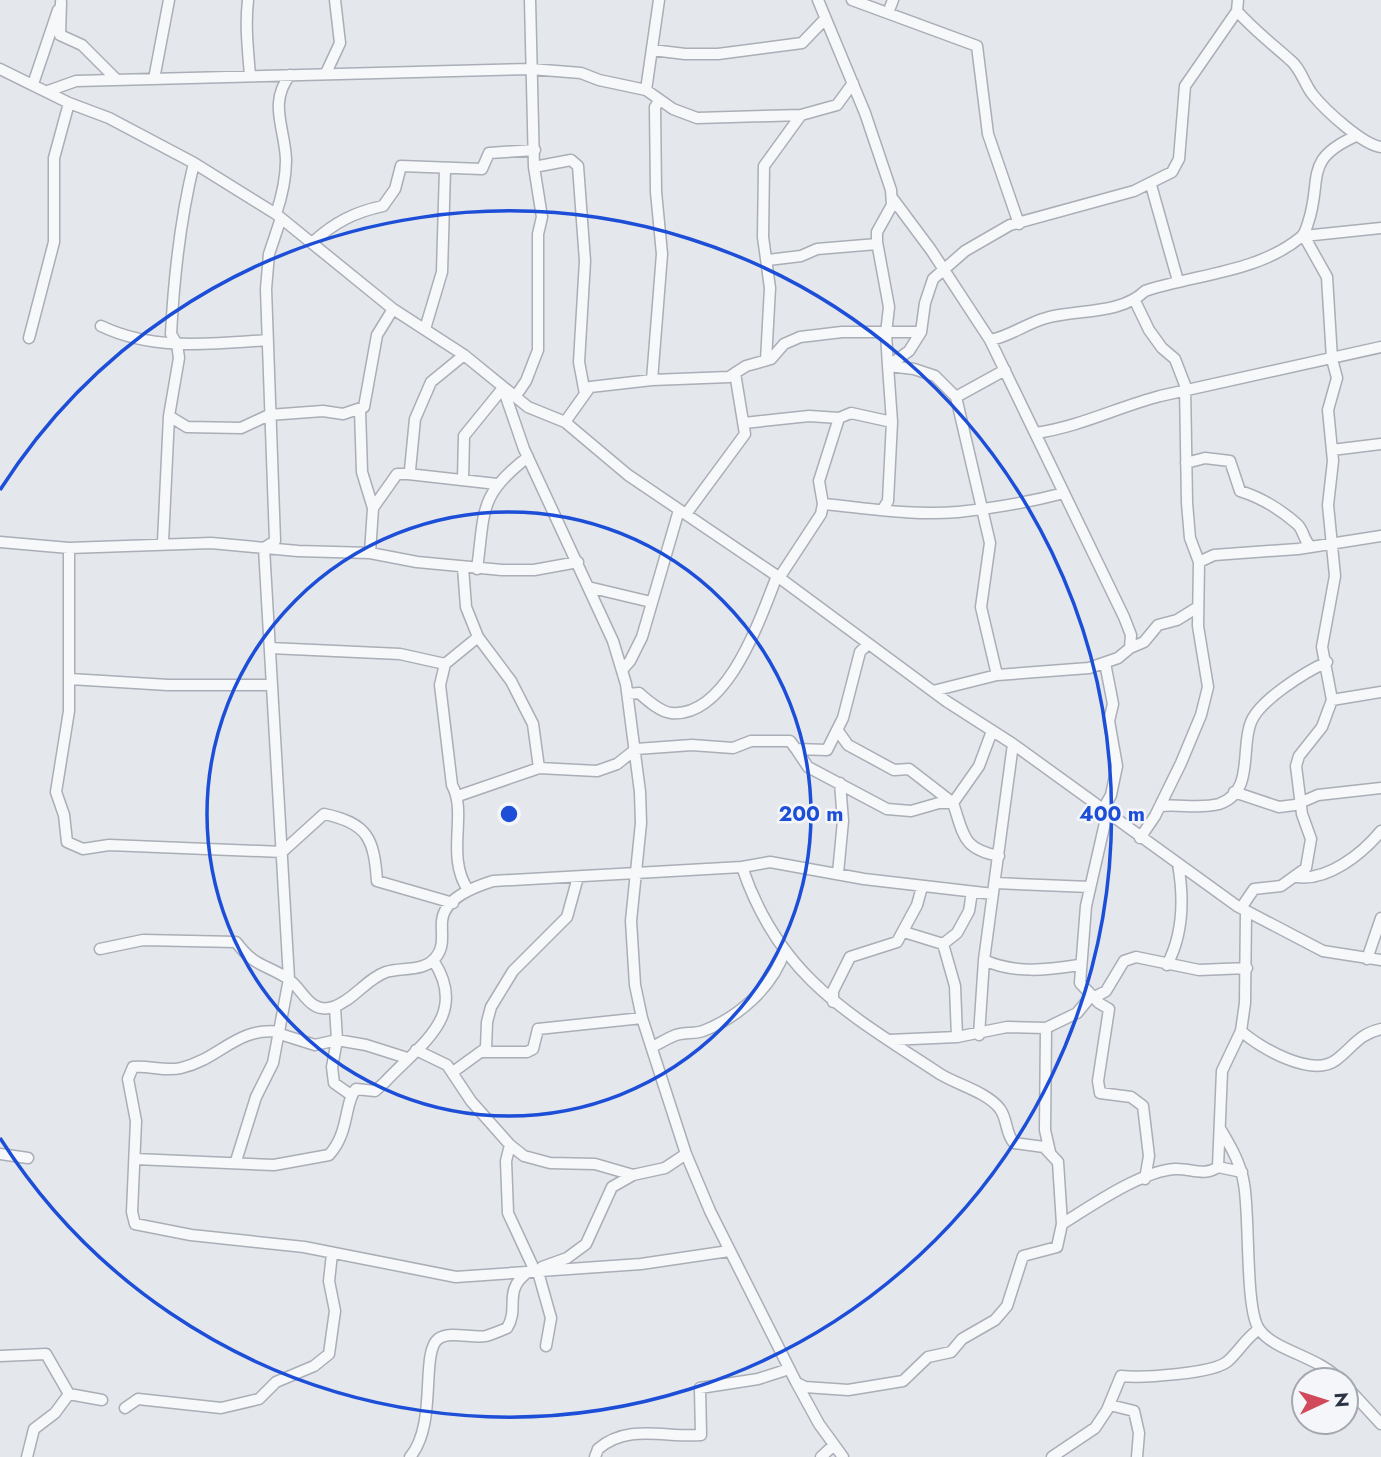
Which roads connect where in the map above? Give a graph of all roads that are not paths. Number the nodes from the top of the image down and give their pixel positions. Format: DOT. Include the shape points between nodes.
graph roads {
  1 [pos="169,0"];
  2 [pos="248,0"];
  3 [pos="335,0"];
  4 [pos="530,0"];
  5 [pos="659,0"];
  6 [pos="818,0"];
  7 [pos="852,0"];
  8 [pos="893,0"];
  9 [pos="1238,0"];
  10 [pos="62,1"];
  11 [pos="1237,11"];
  12 [pos="888,13"];
  13 [pos="825,19"];
  14 [pos="652,50"];
  15 [pos="0,69"];
  16 [pos="531,69"];
  17 [pos="326,73"];
  18 [pos="290,75"];
  19 [pos="250,76"];
  20 [pos="154,79"];
  21 [pos="117,80"];
  22 [pos="33,83"];
  23 [pos="853,83"];
  24 [pos="646,90"];
  25 [pos="48,91"];
  26 [pos="659,101"];
  27 [pos="69,103"];
  28 [pos="801,115"];
  29 [pos="1356,136"];
  30 [pos="1381,147"];
  31 [pos="535,150"];
  32 [pos="194,163"];
  33 [pos="534,167"];
  34 [pos="445,169"];
  35 [pos="1151,185"];
  36 [pos="893,200"];
  37 [pos="279,216"];
  38 [pos="1019,224"];
  39 [pos="1381,228"];
  40 [pos="1304,236"];
  41 [pos="313,242"];
  42 [pos="877,244"];
  43 [pos="768,260"];
  44 [pos="942,271"];
  45 [pos="1178,281"];
  46 [pos="1135,301"];
  47 [pos="393,309"];
  48 [pos="101,326"];
  49 [pos="425,329"];
  50 [pos="922,332"];
  51 [pos="886,333"];
  52 [pos="29,338"];
  53 [pos="267,340"];
  54 [pos="990,340"];
  55 [pos="177,344"];
  56 [pos="1381,347"];
  57 [pos="464,355"];
  58 [pos="1332,359"];
  59 [pos="766,360"];
  60 [pos="888,366"];
  61 [pos="1005,370"];
  62 [pos="735,373"];
  63 [pos="652,380"];
  64 [pos="503,387"];
  65 [pos="1185,391"];
  66 [pos="585,394"];
  67 [pos="515,397"];
  68 [pos="956,397"];
  69 [pos="360,410"];
  70 [pos="269,415"];
  71 [pos="169,416"];
  72 [pos="839,418"];
  73 [pos="565,422"];
  74 [pos="892,422"];
  75 [pos="744,423"];
  76 [pos="1036,433"];
  77 [pos="1381,443"];
  78 [pos="1332,450"];
  79 [pos="527,457"];
  80 [pos="1186,463"];
  81 [pos="408,474"];
  82 [pos="463,480"];
  83 [pos="497,484"];
  84 [pos="1064,493"];
  85 [pos="823,504"];
  86 [pos="984,507"];
  87 [pos="373,508"];
  88 [pos="883,509"];
  89 [pos="683,512"];
  90 [pos="1381,536"];
  91 [pos="0,542"];
  92 [pos="163,542"];
  93 [pos="1332,542"];
  94 [pos="1311,547"];
  95 [pos="69,548"];
  96 [pos="264,548"];
  97 [pos="370,553"];
  98 [pos="578,562"];
  99 [pos="1199,562"];
  100 [pos="463,567"];
  101 [pos="477,569"];
  102 [pos="778,577"];
  103 [pos="588,587"];
  104 [pos="651,602"];
  105 [pos="1198,607"];
  106 [pos="478,638"];
  107 [pos="868,644"];
  108 [pos="271,648"];
  109 [pos="1130,648"];
  110 [pos="1105,663"];
  111 [pos="1327,663"];
  112 [pos="445,664"];
  113 [pos="623,669"];
  114 [pos="997,675"];
  115 [pos="70,679"];
  116 [pos="272,685"];
  117 [pos="933,691"];
  118 [pos="1381,692"];
  119 [pos="628,694"];
  120 [pos="1332,700"];
  121 [pos="992,730"];
  122 [pos="838,731"];
  123 [pos="1013,744"];
  124 [pos="796,748"];
  125 [pos="636,749"];
  126 [pos="539,768"];
  127 [pos="841,783"];
  128 [pos="1381,788"];
  129 [pos="1234,792"];
  130 [pos="458,796"];
  131 [pos="1301,802"];
  132 [pos="953,803"];
  133 [pos="1160,806"];
  134 [pos="1104,813"];
  135 [pos="1379,835"];
  136 [pos="1140,838"];
  137 [pos="282,852"];
  138 [pos="999,856"];
  139 [pos="1178,864"];
  140 [pos="742,867"];
  141 [pos="635,872"];
  142 [pos="838,873"];
  143 [pos="578,877"];
  144 [pos="1297,877"];
  145 [pos="995,883"];
  146 [pos="922,887"];
  147 [pos="1090,887"];
  148 [pos="468,890"];
  149 [pos="971,892"];
  150 [pos="993,894"];
  151 [pos="453,903"];
  152 [pos="1244,909"];
  153 [pos="1381,918"];
  154 [pos="904,932"];
  155 [pos="943,944"];
  156 [pos="100,949"];
  157 [pos="785,950"];
  158 [pos="1367,958"];
  159 [pos="433,960"];
  160 [pos="984,960"];
  161 [pos="1381,960"];
  162 [pos="1079,965"];
  163 [pos="1167,965"];
  164 [pos="1247,968"];
  165 [pos="289,978"];
  166 [pos="1092,997"];
  167 [pos="833,1002"];
  168 [pos="335,1007"];
  169 [pos="642,1018"];
  170 [pos="1046,1028"];
  171 [pos="1381,1029"];
  172 [pos="1241,1031"];
  173 [pos="280,1033"];
  174 [pos="979,1035"];
  175 [pos="957,1037"];
  176 [pos="888,1040"];
  177 [pos="337,1041"];
  178 [pos="652,1047"];
  179 [pos="416,1050"];
  180 [pos="482,1052"];
  181 [pos="407,1058"];
  182 [pos="453,1072"];
  183 [pos="351,1095"];
  184 [pos="1221,1129"];
  185 [pos="510,1145"];
  186 [pos="0,1154"];
  187 [pos="686,1154"];
  188 [pos="28,1158"];
  189 [pos="1052,1158"];
  190 [pos="135,1159"];
  191 [pos="236,1161"];
  192 [pos="1218,1167"];
  193 [pos="1242,1172"];
  194 [pos="633,1175"];
  195 [pos="1145,1179"];
  196 [pos="1062,1224"];
  197 [pos="730,1251"];
  198 [pos="332,1254"];
  199 [pos="533,1271"];
  200 [pos="1259,1329"];
  201 [pos="546,1346"];
  202 [pos="0,1356"];
  203 [pos="1322,1366"];
  204 [pos="789,1369"];
  205 [pos="796,1382"];
  206 [pos="69,1394"];
  207 [pos="102,1400"];
  208 [pos="1360,1401"];
  209 [pos="1110,1405"];
  210 [pos="125,1408"];
  211 [pos="1381,1424"];
  212 [pos="834,1445"];
  213 [pos="27,1457"];
  214 [pos="410,1457"];
  215 [pos="595,1457"];
  216 [pos="821,1457"];
  217 [pos="844,1457"];
  218 [pos="1052,1457"];
  219 [pos="1137,1457"];
  1 -- 20 [label="street"];
  2 -- 19 [label="street" via="245,32"];
  3 -- 17 [label="street" via="340,43"];
  4 -- 16 [label="street"];
  5 -- 14 [label="street"];
  6 -- 13 [label="street"];
  7 -- 12 [label="street"];
  8 -- 12 [label="street"];
  9 -- 11 [label="street"];
  10 -- 21 [label="street" via="60,35 82,45"];
  10 -- 22 [label="street"];
  11 -- 29 [label="street" via="1290,60 1314,97"];
  11 -- 35 [label="street" via="1185,86 1176,166"];
  12 -- 38 [label="street" via="979,50 988,134"];
  13 -- 14 [label="street" via="802,43 718,54"];
  13 -- 23 [label="street"];
  14 -- 24 [label="street"];
  15 -- 22 [label="street"];
  16 -- 17 [label="street"];
  16 -- 24 [label="street" via="580,73"];
  16 -- 31 [label="street"];
  17 -- 18 [label="street"];
  18 -- 19 [label="street"];
  18 -- 37 [label="street" via="278,97 285,146"];
  19 -- 20 [label="street"];
  20 -- 21 [label="street"];
  21 -- 25 [label="street" via="76,81"];
  22 -- 25 [label="street"];
  23 -- 28 [label="street" via="837,105"];
  23 -- 36 [label="street"];
  24 -- 26 [label="street"];
  25 -- 27 [label="street"];
  26 -- 28 [label="street" via="696,118"];
  26 -- 63 [label="street" via="655,107 656,192 662,254"];
  27 -- 32 [label="street" via="109,118"];
  27 -- 52 [label="street" via="54,158 54,242"];
  28 -- 43 [label="street" via="764,166 763,237"];
  29 -- 30 [label="street"];
  29 -- 40 [label="street" via="1338,144 1316,169 1315,203"];
  31 -- 33 [label="street"];
  31 -- 34 [label="street" via="489,153 482,169"];
  32 -- 37 [label="street"];
  32 -- 55 [label="street" via="175,260 171,334"];
  33 -- 66 [label="street" via="571,160 578,166 585,261 579,362"];
  33 -- 67 [label="street" via="542,217 538,351"];
  34 -- 41 [label="street" via="401,166 395,189 383,206 356,212"];
  34 -- 49 [label="street" via="442,272"];
  35 -- 38 [label="street"];
  35 -- 45 [label="street"];
  36 -- 42 [label="street" via="877,232"];
  36 -- 44 [label="street"];
  37 -- 41 [label="street"];
  37 -- 53 [label="street" via="269,254"];
  38 -- 44 [label="street" via="965,251"];
  39 -- 40 [label="street"];
  40 -- 45 [label="street" via="1253,264"];
  40 -- 58 [label="street" via="1327,277"];
  41 -- 47 [label="street"];
  42 -- 43 [label="street" via="817,249"];
  42 -- 51 [label="street" via="889,307"];
  43 -- 59 [label="street"];
  44 -- 50 [label="street" via="928,290"];
  44 -- 54 [label="street"];
  45 -- 46 [label="street" via="1145,291"];
  46 -- 54 [label="street" via="1050,317"];
  46 -- 65 [label="street" via="1149,330 1175,359"];
  47 -- 49 [label="street"];
  47 -- 69 [label="street" via="377,335"];
  48 -- 55 [label="street"];
  49 -- 57 [label="street"];
  50 -- 51 [label="street"];
  50 -- 60 [label="street" via="909,351"];
  51 -- 59 [label="street" via="800,337 783,344"];
  51 -- 60 [label="street"];
  53 -- 55 [label="street"];
  53 -- 70 [label="street"];
  54 -- 61 [label="street"];
  55 -- 71 [label="street"];
  56 -- 58 [label="street"];
  57 -- 64 [label="street"];
  57 -- 81 [label="street" via="431,382 415,419"];
  58 -- 65 [label="street"];
  58 -- 78 [label="street" via="1336,379 1328,410"];
  59 -- 62 [label="street"];
  60 -- 68 [label="street" via="935,376"];
  60 -- 74 [label="street"];
  61 -- 68 [label="street"];
  61 -- 76 [label="street"];
  62 -- 63 [label="street" via="706,379"];
  62 -- 75 [label="street"];
  63 -- 66 [label="street" via="590,387"];
  64 -- 67 [label="street"];
  64 -- 79 [label="street"];
  64 -- 82 [label="street" via="464,436"];
  65 -- 76 [label="street"];
  65 -- 80 [label="street"];
  66 -- 73 [label="street"];
  67 -- 73 [label="street"];
  68 -- 86 [label="street"];
  69 -- 70 [label="street"];
  69 -- 87 [label="street" via="362,472"];
  70 -- 71 [label="street" via="241,428 187,427"];
  70 -- 96 [label="street" via="275,541"];
  71 -- 92 [label="street"];
  72 -- 74 [label="street" via="851,413"];
  72 -- 75 [label="street" via="809,416"];
  72 -- 85 [label="street" via="819,481"];
  73 -- 89 [label="street" via="628,475"];
  74 -- 88 [label="street" via="888,501"];
  75 -- 89 [label="street" via="745,434"];
  76 -- 84 [label="street"];
  77 -- 78 [label="street"];
  78 -- 93 [label="street" via="1328,505"];
  79 -- 83 [label="street"];
  79 -- 98 [label="street"];
  80 -- 94 [label="street" via="1205,458 1230,461 1240,491 1278,508 1299,525"];
  80 -- 99 [label="street" via="1191,538"];
  81 -- 82 [label="street"];
  81 -- 87 [label="street" via="397,474"];
  82 -- 83 [label="street"];
  83 -- 101 [label="street" via="483,514"];
  84 -- 86 [label="street"];
  84 -- 109 [label="street" via="1124,617"];
  85 -- 88 [label="street"];
  85 -- 102 [label="street" via="821,514"];
  86 -- 88 [label="street" via="957,512"];
  86 -- 114 [label="street" via="990,543 981,607"];
  87 -- 97 [label="street"];
  89 -- 102 [label="street"];
  89 -- 104 [label="street"];
  90 -- 93 [label="street"];
  91 -- 95 [label="street"];
  92 -- 95 [label="street"];
  92 -- 96 [label="street"];
  93 -- 94 [label="street"];
  93 -- 111 [label="street" via="1335,576 1322,632"];
  94 -- 99 [label="street" via="1214,555"];
  95 -- 115 [label="street"];
  96 -- 97 [label="street"];
  96 -- 108 [label="street"];
  97 -- 100 [label="street"];
  98 -- 101 [label="street" via="534,570"];
  98 -- 103 [label="street"];
  99 -- 105 [label="street"];
  100 -- 101 [label="street"];
  100 -- 106 [label="street" via="466,607"];
  102 -- 107 [label="street"];
  102 -- 119 [label="street" via="740,664 698,707 670,713 639,693"];
  103 -- 104 [label="street"];
  103 -- 113 [label="street"];
  104 -- 113 [label="street" via="637,649"];
  105 -- 109 [label="street" via="1158,625 1144,642"];
  105 -- 133 [label="street" via="1208,687 1201,715"];
  106 -- 112 [label="street"];
  106 -- 126 [label="street" via="521,698 533,724"];
  107 -- 117 [label="street"];
  107 -- 122 [label="street" via="860,652"];
  108 -- 112 [label="street" via="400,654"];
  108 -- 116 [label="street"];
  109 -- 110 [label="street"];
  110 -- 114 [label="street"];
  110 -- 134 [label="street" via="1117,766"];
  111 -- 120 [label="street"];
  111 -- 129 [label="street" via="1309,670 1259,709 1250,723 1242,783"];
  112 -- 130 [label="street" via="440,685 452,785"];
  113 -- 119 [label="street"];
  114 -- 117 [label="street"];
  115 -- 116 [label="street"];
  115 -- 137 [label="street" via="56,792 67,842 83,849 108,845"];
  116 -- 137 [label="street"];
  117 -- 121 [label="street"];
  118 -- 120 [label="street"];
  119 -- 125 [label="street"];
  120 -- 131 [label="street" via="1322,727 1299,756"];
  121 -- 123 [label="street"];
  121 -- 132 [label="street" via="974,775"];
  122 -- 124 [label="street" via="827,750"];
  122 -- 132 [label="street" via="848,745 886,767 909,769"];
  123 -- 134 [label="street"];
  123 -- 138 [label="street"];
  124 -- 125 [label="street" via="790,740 778,739 733,748"];
  124 -- 127 [label="street" via="808,767"];
  125 -- 126 [label="street" via="617,764 597,771"];
  125 -- 141 [label="street" via="641,815"];
  126 -- 130 [label="street"];
  127 -- 132 [label="street" via="887,809 911,811"];
  127 -- 142 [label="street"];
  128 -- 131 [label="street" via="1318,795"];
  129 -- 131 [label="street" via="1279,807"];
  129 -- 133 [label="street" via="1221,803"];
  130 -- 148 [label="street" via="457,870"];
  131 -- 144 [label="street" via="1311,839 1309,861"];
  132 -- 138 [label="street" via="967,843 982,854"];
  133 -- 136 [label="street"];
  134 -- 136 [label="street"];
  134 -- 147 [label="street"];
  135 -- 144 [label="street" via="1335,869 1308,879"];
  136 -- 139 [label="street"];
  137 -- 151 [label="street" via="324,814 336,815 359,828 373,845 377,881"];
  137 -- 165 [label="street"];
  138 -- 145 [label="street"];
  139 -- 152 [label="street"];
  139 -- 163 [label="street" via="1181,928"];
  140 -- 141 [label="street"];
  140 -- 142 [label="street" via="770,862"];
  140 -- 157 [label="street" via="765,925"];
  141 -- 143 [label="street"];
  141 -- 169 [label="street" via="631,939"];
  142 -- 146 [label="street"];
  143 -- 148 [label="street" via="493,881"];
  143 -- 180 [label="street" via="567,917 513,971 491,1007"];
  144 -- 152 [label="street" via="1281,886 1254,889"];
  145 -- 147 [label="street"];
  145 -- 150 [label="street"];
  146 -- 149 [label="street"];
  146 -- 154 [label="street"];
  147 -- 162 [label="street"];
  148 -- 151 [label="street"];
  149 -- 150 [label="street"];
  149 -- 155 [label="street" via="970,911 957,933"];
  150 -- 160 [label="street"];
  151 -- 159 [label="street" via="444,913 442,945"];
  152 -- 158 [label="street" via="1323,951"];
  152 -- 164 [label="street"];
  153 -- 158 [label="street"];
  154 -- 155 [label="street"];
  154 -- 167 [label="street" via="897,942 850,957 833,991"];
  155 -- 175 [label="street" via="955,986"];
  156 -- 165 [label="street" via="143,940 236,942 257,965"];
  157 -- 167 [label="street"];
  157 -- 178 [label="street" via="771,980 726,1019"];
  158 -- 161 [label="street"];
  159 -- 168 [label="street" via="379,975"];
  159 -- 179 [label="street" via="445,979 445,1012 438,1028"];
  160 -- 162 [label="street" via="1011,970"];
  160 -- 174 [label="street"];
  162 -- 166 [label="street" via="1080,984"];
  163 -- 164 [label="street" via="1199,970"];
  163 -- 166 [label="street" via="1136,957 1124,961 1106,991"];
  164 -- 172 [label="street"];
  165 -- 168 [label="street" via="309,1003"];
  165 -- 173 [label="street"];
  166 -- 170 [label="street" via="1077,1013"];
  166 -- 195 [label="street" via="1109,1009 1098,1088 1104,1095 1141,1102 1149,1156"];
  167 -- 176 [label="street"];
  168 -- 177 [label="street"];
  169 -- 178 [label="street"];
  169 -- 180 [label="street" via="538,1030 533,1049 527,1052"];
  170 -- 174 [label="street" via="1007,1027"];
  170 -- 189 [label="street" via="1045,1130"];
  171 -- 172 [label="street" via="1358,1037 1324,1066 1292,1060 1258,1046"];
  172 -- 184 [label="street" via="1222,1071"];
  173 -- 177 [label="street" via="315,1045"];
  173 -- 190 [label="street" via="261,1029 244,1034 204,1060 180,1068 133,1067 128,1079 136,1121"];
  173 -- 191 [label="street"];
  174 -- 175 [label="street"];
  175 -- 176 [label="street"];
  176 -- 189 [label="street" via="999,1108 1014,1143 1044,1147"];
  177 -- 181 [label="street"];
  177 -- 183 [label="street" via="334,1083"];
  178 -- 187 [label="street"];
  179 -- 181 [label="street"];
  179 -- 182 [label="street" via="438,1059"];
  180 -- 182 [label="street"];
  181 -- 183 [label="street" via="375,1091 356,1089"];
  182 -- 185 [label="street" via="471,1101"];
  183 -- 191 [label="street" via="348,1123 329,1155 275,1165"];
  184 -- 192 [label="street"];
  184 -- 193 [label="street"];
  185 -- 194 [label="street" via="534,1160 594,1164"];
  185 -- 199 [label="street" via="506,1161 508,1213"];
  186 -- 188 [label="street"];
  187 -- 194 [label="street" via="665,1168"];
  187 -- 197 [label="street"];
  189 -- 196 [label="street" via="1058,1162 1060,1175"];
  190 -- 191 [label="street"];
  190 -- 198 [label="street" via="135,1224"];
  192 -- 193 [label="street"];
  192 -- 195 [label="street" via="1206,1172 1178,1168"];
  193 -- 200 [label="street" via="1250,1305"];
  194 -- 199 [label="street" via="612,1187 582,1248"];
  195 -- 196 [label="street"];
  196 -- 205 [label="street" via="1057,1247 1023,1256 1007,1306 995,1320 962,1339 951,1352 928,1357 902,1381 848,1390 805,1387"];
  197 -- 199 [label="street" via="641,1264"];
  197 -- 204 [label="street"];
  198 -- 199 [label="street" via="456,1277"];
  198 -- 210 [label="street" via="329,1280 335,1311 329,1354 314,1366 276,1382 259,1399 221,1408 138,1399"];
  199 -- 201 [label="street" via="551,1318"];
  199 -- 214 [label="street" via="514,1288 507,1328 485,1336 437,1339 430,1351 426,1426"];
  200 -- 203 [label="street" via="1267,1340"];
  200 -- 209 [label="street" via="1227,1363 1147,1378 1121,1376"];
  202 -- 206 [label="street" via="46,1354"];
  204 -- 205 [label="street"];
  204 -- 215 [label="street" via="700,1388 701,1435 651,1432 618,1437 598,1449"];
  205 -- 212 [label="street"];
  206 -- 207 [label="street"];
  206 -- 213 [label="street" via="55,1413 34,1429"];
  208 -- 211 [label="street"];
  209 -- 218 [label="street" via="1095,1428"];
  209 -- 219 [label="street" via="1135,1411"];
  212 -- 216 [label="street"];
  212 -- 217 [label="street"];
}
